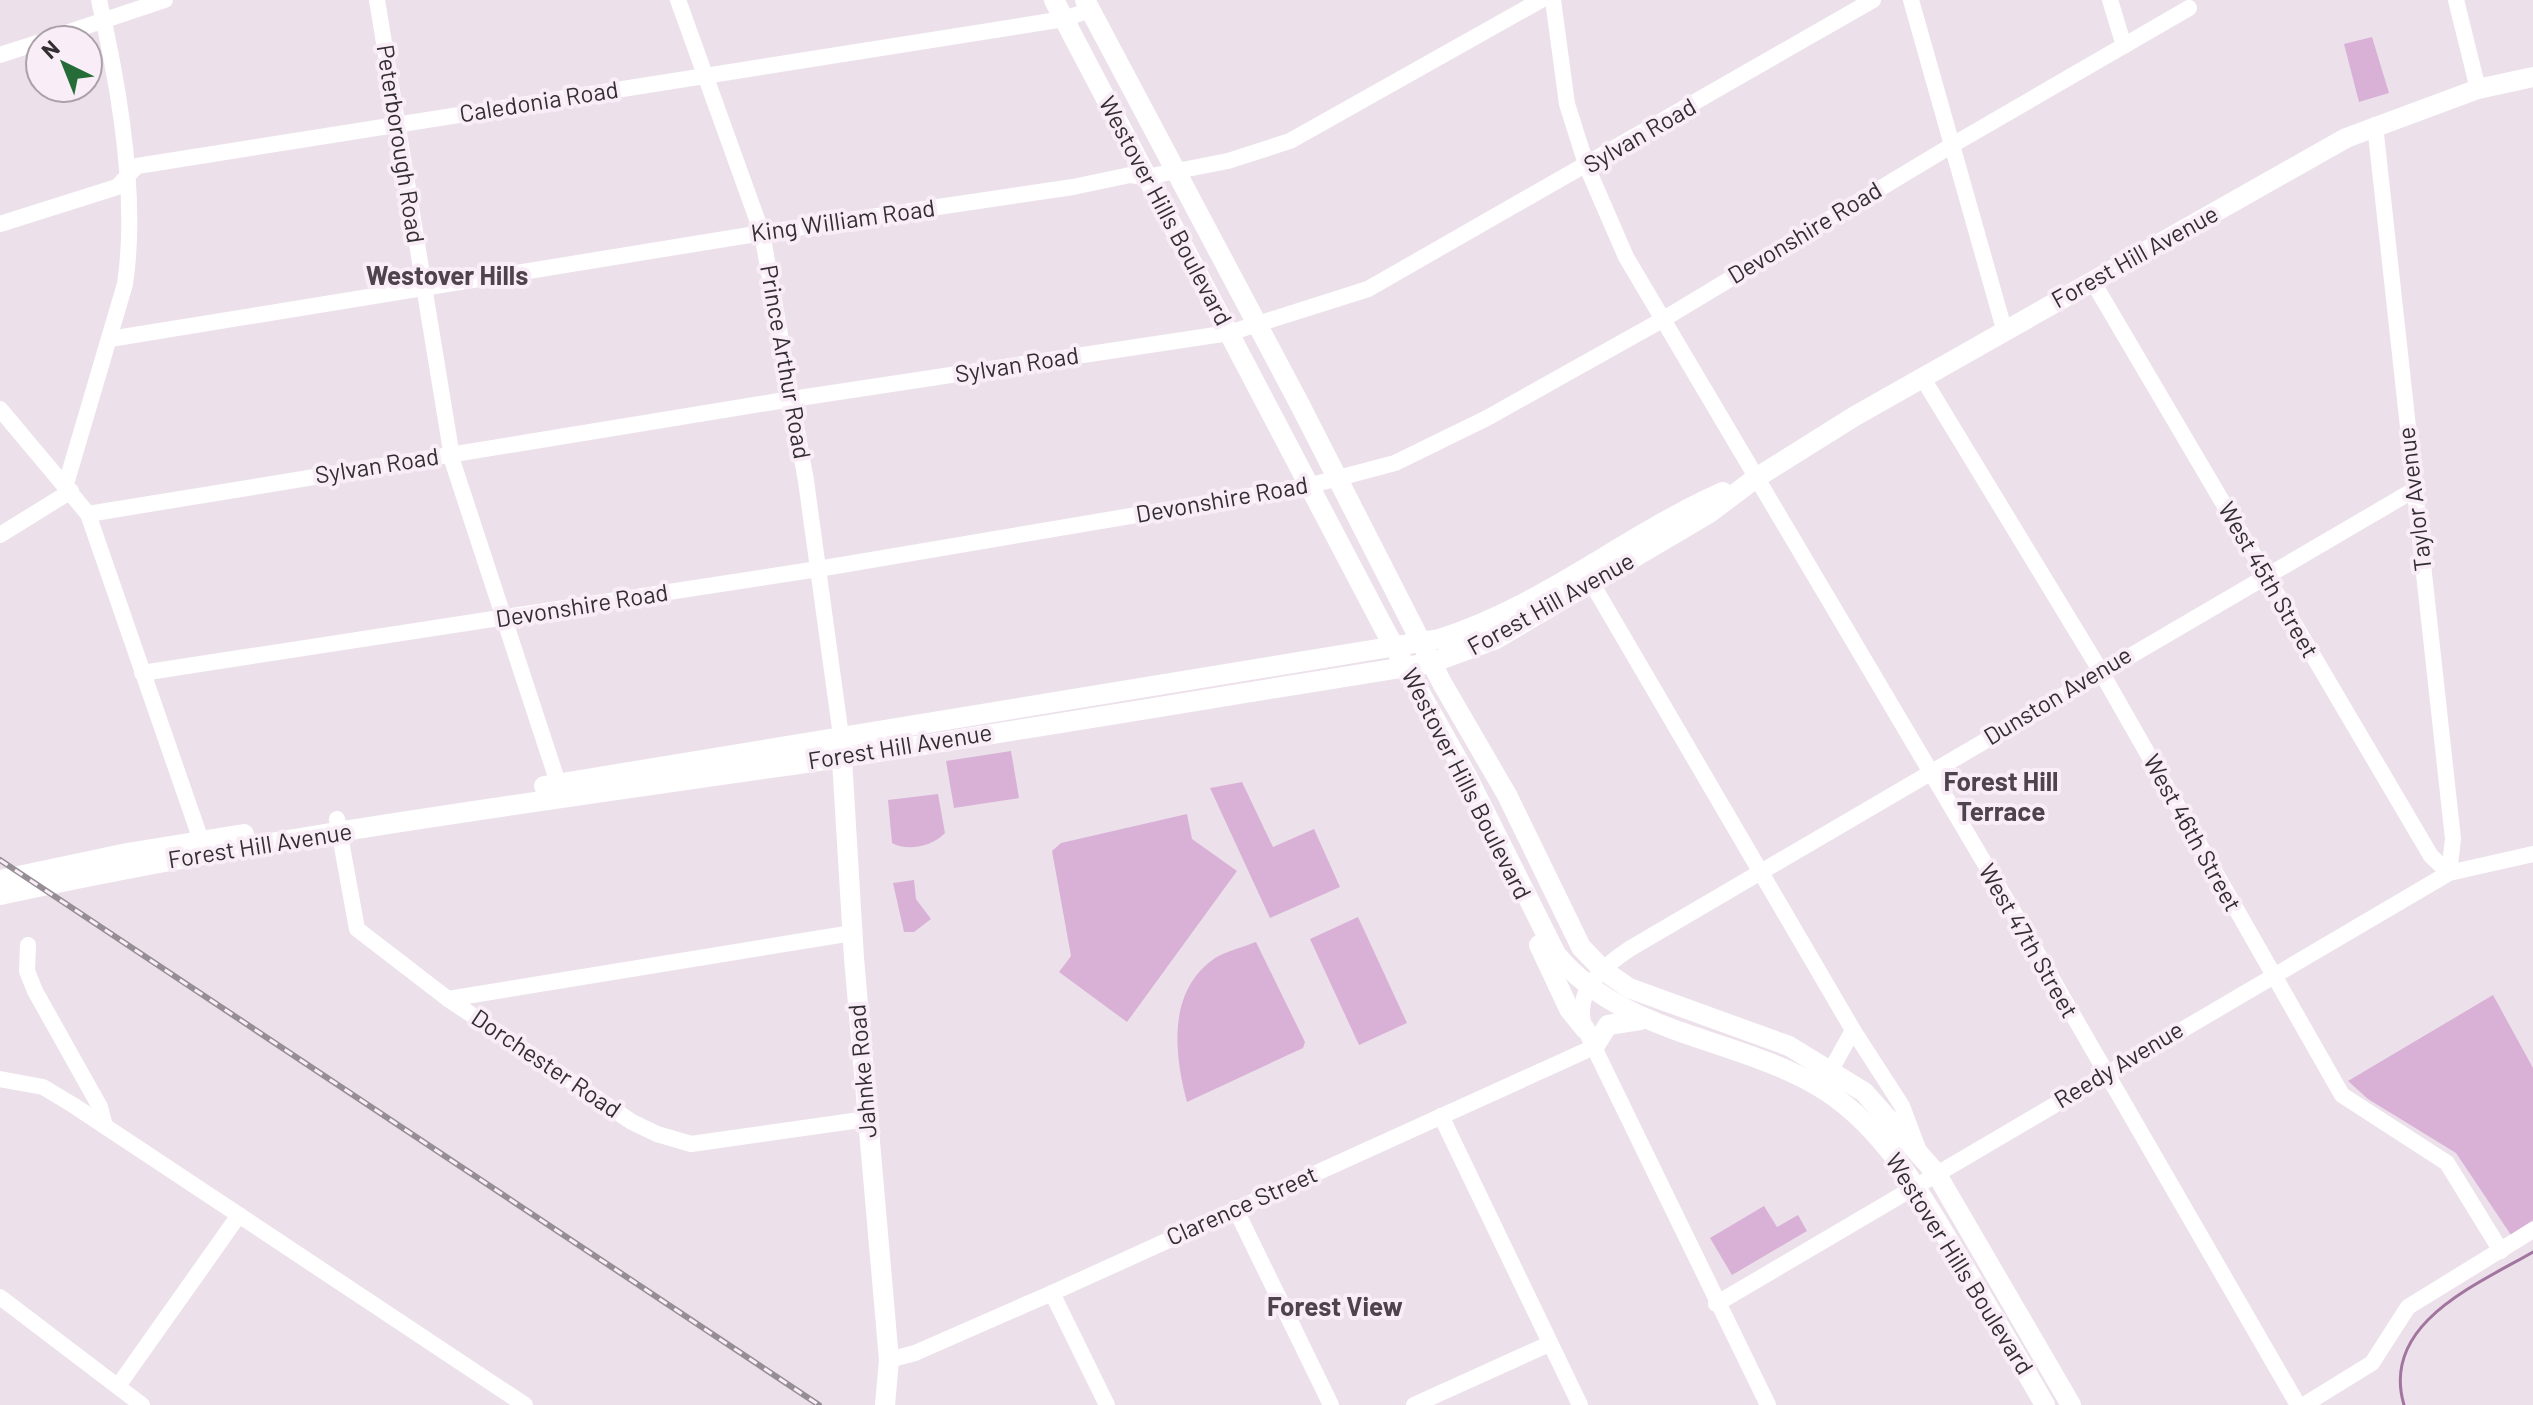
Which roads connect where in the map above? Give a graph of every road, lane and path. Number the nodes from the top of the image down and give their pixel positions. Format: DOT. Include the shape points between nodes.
graph roads {
  1 [pos="99,0"];
  2 [pos="165,0"];
  3 [pos="377,0"];
  4 [pos="678,0"];
  5 [pos="1054,0"];
  6 [pos="1541,0"];
  7 [pos="1553,0"];
  8 [pos="1873,0"];
  9 [pos="1911,0"];
  10 [pos="2110,0"];
  11 [pos="2456,0"];
  12 [pos="1087,5"];
  13 [pos="2189,8"];
  14 [pos="1064,19"];
  15 [pos="103,20"];
  16 [pos="91,24"];
  17 [pos="2124,46"];
  18 [pos="24,47"];
  19 [pos="0,55"];
  20 [pos="708,76"];
  21 [pos="2533,77"];
  22 [pos="2478,89"];
  23 [pos="397,124"];
  24 [pos="2375,125"];
  25 [pos="1954,144"];
  26 [pos="1587,167"];
  27 [pos="1177,170"];
  28 [pos="128,176"];
  29 [pos="1146,177"];
  30 [pos="0,224"];
  31 [pos="762,233"];
  32 [pos="2093,282"];
  33 [pos="423,290"];
  34 [pos="1662,320"];
  35 [pos="1257,325"];
  36 [pos="2004,329"];
  37 [pos="1229,333"];
  38 [pos="110,339"];
  39 [pos="1922,377"];
  40 [pos="793,399"];
  41 [pos="0,409"];
  42 [pos="451,454"];
  43 [pos="1337,478"];
  44 [pos="1756,478"];
  45 [pos="1308,486"];
  46 [pos="68,488"];
  47 [pos="2414,490"];
  48 [pos="88,514"];
  49 [pos="0,535"];
  50 [pos="818,569"];
  51 [pos="2266,576"];
  52 [pos="1588,577"];
  53 [pos="501,618"];
  54 [pos="1421,643"];
  55 [pos="1395,648"];
  56 [pos="1431,663"];
  57 [pos="1406,667"];
  58 [pos="2100,670"];
  59 [pos="142,673"];
  60 [pos="842,746"];
  61 [pos="1929,773"];
  62 [pos="560,790"];
  63 [pos="338,826"];
  64 [pos="203,847"];
  65 [pos="2533,854"];
  66 [pos="1762,872"];
  67 [pos="2449,873"];
  68 [pos="0,880"];
  69 [pos="0,895"];
  70 [pos="1529,906"];
  71 [pos="852,933"];
  72 [pos="28,945"];
  73 [pos="1603,970"];
  74 [pos="2272,977"];
  75 [pos="1588,987"];
  76 [pos="448,999"];
  77 [pos="1644,1020"];
  78 [pos="1853,1030"];
  79 [pos="1590,1038"];
  80 [pos="1832,1070"];
  81 [pos="2105,1075"];
  82 [pos="0,1079"];
  83 [pos="1820,1088"];
  84 [pos="1441,1116"];
  85 [pos="867,1119"];
  86 [pos="105,1126"];
  87 [pos="1919,1151"];
  88 [pos="1936,1173"];
  89 [pos="1915,1185"];
  90 [pos="1235,1208"];
  91 [pos="239,1215"];
  92 [pos="2533,1230"];
  93 [pos="2501,1251"];
  94 [pos="1052,1293"];
  95 [pos="0,1297"];
  96 [pos="1716,1304"];
  97 [pos="1549,1344"];
  98 [pos="889,1360"];
  99 [pos="118,1386"];
  100 [pos="142,1405"];
  101 [pos="525,1405"];
  102 [pos="885,1405"];
  103 [pos="1107,1405"];
  104 [pos="1331,1405"];
  105 [pos="1414,1405"];
  106 [pos="1580,1405"];
  107 [pos="1768,1405"];
  108 [pos="2045,1405"];
  109 [pos="2071,1405"];
  110 [pos="2298,1405"];
  111 [pos="2304,1405"];
  1 -- 15 [label="street"];
  2 -- 15 [label="street"];
  3 -- 23 [label="street, Peterborough Road"];
  4 -- 20 [label="street, Prince Arthur Road"];
  5 -- 14 [label="main road, Westover Hills Boulevard"];
  6 -- 27 [label="street, King William Road" via="1290,141"];
  7 -- 26 [label="street, West 47th Street" via="1567,104"];
  8 -- 26 [label="street, Sylvan Road"];
  9 -- 25 [label="street"];
  10 -- 17 [label="street"];
  11 -- 22 [label="street"];
  12 -- 14 [label="street, Caledonia Road"];
  12 -- 27 [label="main road, Westover Hills Boulevard"];
  13 -- 17 [label="street, Devonshire Road"];
  14 -- 20 [label="street, Caledonia Road"];
  14 -- 29 [label="main road, Westover Hills Boulevard"];
  15 -- 16 [label="street"];
  15 -- 28 [label="street"];
  17 -- 25 [label="street, Devonshire Road"];
  18 -- 19 [label="street"];
  20 -- 23 [label="street, Caledonia Road"];
  20 -- 31 [label="street, Prince Arthur Road"];
  21 -- 22 [label="main road, Forest Hill Avenue"];
  22 -- 24 [label="main road, Forest Hill Avenue"];
  23 -- 28 [label="street, Caledonia Road" via="137,166"];
  23 -- 33 [label="street, Peterborough Road"];
  24 -- 32 [label="main road, Forest Hill Avenue"];
  24 -- 47 [label="street, Taylor Avenue"];
  25 -- 34 [label="street, Devonshire Road"];
  25 -- 36 [label="street"];
  26 -- 34 [label="street, West 47th Street" via="1626,257"];
  26 -- 35 [label="street, Sylvan Road" via="1368,289"];
  27 -- 29 [label="street, King William Road"];
  27 -- 35 [label="main road, Westover Hills Boulevard"];
  28 -- 30 [label="street, Caledonia Road" via="117,187"];
  28 -- 38 [label="street" via="130,250"];
  29 -- 31 [label="street, King William Road" via="1130,175"];
  29 -- 37 [label="main road, Westover Hills Boulevard"];
  31 -- 33 [label="street, King William Road"];
  31 -- 40 [label="street, Prince Arthur Road"];
  32 -- 36 [label="main road, Forest Hill Avenue"];
  32 -- 51 [label="street, West 45th Street"];
  33 -- 38 [label="street, King William Road"];
  33 -- 42 [label="street, Peterborough Road"];
  34 -- 43 [label="street, Devonshire Road" via="1407,457"];
  34 -- 44 [label="street, West 47th Street"];
  35 -- 37 [label="street, Sylvan Road"];
  35 -- 43 [label="main road, Westover Hills Boulevard"];
  36 -- 39 [label="main road, Forest Hill Avenue"];
  37 -- 40 [label="street, Sylvan Road"];
  37 -- 45 [label="main road, Westover Hills Boulevard"];
  38 -- 46 [label="street"];
  39 -- 44 [label="main road, Forest Hill Avenue"];
  39 -- 58 [label="street, West 46th Street"];
  40 -- 42 [label="street, Sylvan Road"];
  40 -- 50 [label="street, Prince Arthur Road"];
  41 -- 46 [label="street"];
  42 -- 48 [label="street, Sylvan Road"];
  42 -- 53 [label="street, Peterborough Road"];
  43 -- 45 [label="street, Devonshire Road"];
  43 -- 54 [label="main road, Westover Hills Boulevard"];
  44 -- 52 [label="main road, Forest Hill Avenue" via="1708,514"];
  44 -- 61 [label="street, West 47th Street"];
  45 -- 50 [label="street, Devonshire Road"];
  45 -- 55 [label="main road, Westover Hills Boulevard"];
  46 -- 48 [label="street"];
  46 -- 49 [label="street"];
  47 -- 51 [label="street, Dunston Avenue"];
  47 -- 67 [label="street, Taylor Avenue" via="2453,839"];
  48 -- 59 [label="street"];
  50 -- 53 [label="street, Devonshire Road"];
  50 -- 60 [label="street, Prince Arthur Road"];
  51 -- 58 [label="street, Dunston Avenue"];
  51 -- 67 [label="street, West 45th Street" via="2431,856"];
  52 -- 54 [label="main road, Forest Hill Avenue" via="1480,624"];
  52 -- 56 [label="main road, Forest Hill Avenue" via="1479,648"];
  52 -- 66 [label="street"];
  53 -- 59 [label="street, Devonshire Road"];
  53 -- 62 [label="street, Peterborough Road"];
  54 -- 55 [label="main road, Forest Hill Avenue"];
  54 -- 56 [label="main road, Westover Hills Boulevard"];
  55 -- 57 [label="main road, Westover Hills Boulevard"];
  55 -- 60 [label="main road, Forest Hill Avenue"];
  56 -- 57 [label="main road, Forest Hill Avenue"];
  56 -- 73 [label="main road, Westover Hills Boulevard" via="1507,795 1579,944"];
  57 -- 60 [label="main road, Forest Hill Avenue"];
  57 -- 70 [label="main road, Westover Hills Boulevard" via="1474,790"];
  58 -- 61 [label="street, Dunston Avenue"];
  58 -- 74 [label="street, West 46th Street"];
  59 -- 64 [label="street"];
  60 -- 62 [label="main road, Forest Hill Avenue"];
  60 -- 71 [label="main road, Jahnke Road"];
  61 -- 66 [label="street, Dunston Avenue"];
  61 -- 81 [label="street, West 47th Street"];
  62 -- 63 [label="main road, Forest Hill Avenue"];
  63 -- 64 [label="main road, Forest Hill Avenue"];
  63 -- 76 [label="street, Dorchester Road" via="357,929"];
  64 -- 68 [label="main road, Forest Hill Avenue" via="84,862"];
  64 -- 69 [label="main road, Forest Hill Avenue"];
  65 -- 67 [label="street, Reedy Avenue"];
  66 -- 73 [label="street, Dunston Avenue" via="1631,948"];
  66 -- 78 [label="street"];
  67 -- 74 [label="street, Reedy Avenue"];
  70 -- 75 [label="main road, Westover Hills Boulevard" via="1556,954"];
  70 -- 79 [label="main road" via="1540,948 1569,1009"];
  71 -- 76 [label="street"];
  71 -- 85 [label="main road, Jahnke Road"];
  72 -- 86 [label="street" via="27,971 35,991 100,1107"];
  73 -- 75 [label="street, Dunston Avenue"];
  73 -- 80 [label="main road, Westover Hills Boulevard" via="1642,994 1789,1046"];
  74 -- 81 [label="street, Reedy Avenue"];
  74 -- 93 [label="street, West 46th Street" via="2342,1095 2447,1163"];
  75 -- 77 [label="main road, Westover Hills Boulevard"];
  75 -- 79 [label="street" via="1580,1004"];
  76 -- 85 [label="street, Dorchester Road" via="632,1122 676,1141 691,1144"];
  77 -- 79 [label="main road" via="1608,1025"];
  77 -- 83 [label="main road, Westover Hills Boulevard" via="1784,1068"];
  78 -- 80 [label="street"];
  78 -- 87 [label="street" via="1902,1106"];
  79 -- 84 [label="street, Clarence Street"];
  79 -- 96 [label="street"];
  80 -- 83 [label="street"];
  80 -- 87 [label="main road, Westover Hills Boulevard" via="1864,1092"];
  81 -- 88 [label="street, Reedy Avenue"];
  81 -- 110 [label="street, West 47th Street"];
  82 -- 86 [label="street" via="43,1087"];
  83 -- 89 [label="main road, Westover Hills Boulevard" via="1873,1131"];
  84 -- 90 [label="street, Clarence Street"];
  84 -- 97 [label="street"];
  85 -- 98 [label="main road, Jahnke Road"];
  86 -- 91 [label="street"];
  87 -- 88 [label="main road, Westover Hills Boulevard"];
  88 -- 89 [label="street, Reedy Avenue"];
  88 -- 109 [label="main road, Westover Hills Boulevard"];
  89 -- 96 [label="street, Reedy Avenue"];
  89 -- 108 [label="main road, Westover Hills Boulevard"];
  90 -- 94 [label="street, Clarence Street"];
  90 -- 104 [label="street"];
  91 -- 99 [label="street"];
  91 -- 101 [label="street"];
  92 -- 93 [label="street"];
  93 -- 111 [label="street" via="2408,1307 2372,1363"];
  94 -- 98 [label="street, Clarence Street"];
  94 -- 103 [label="street"];
  95 -- 99 [label="street"];
  96 -- 107 [label="street"];
  97 -- 105 [label="street"];
  97 -- 106 [label="street"];
  98 -- 102 [label="main road, Jahnke Road"];
  99 -- 100 [label="street"];
}
